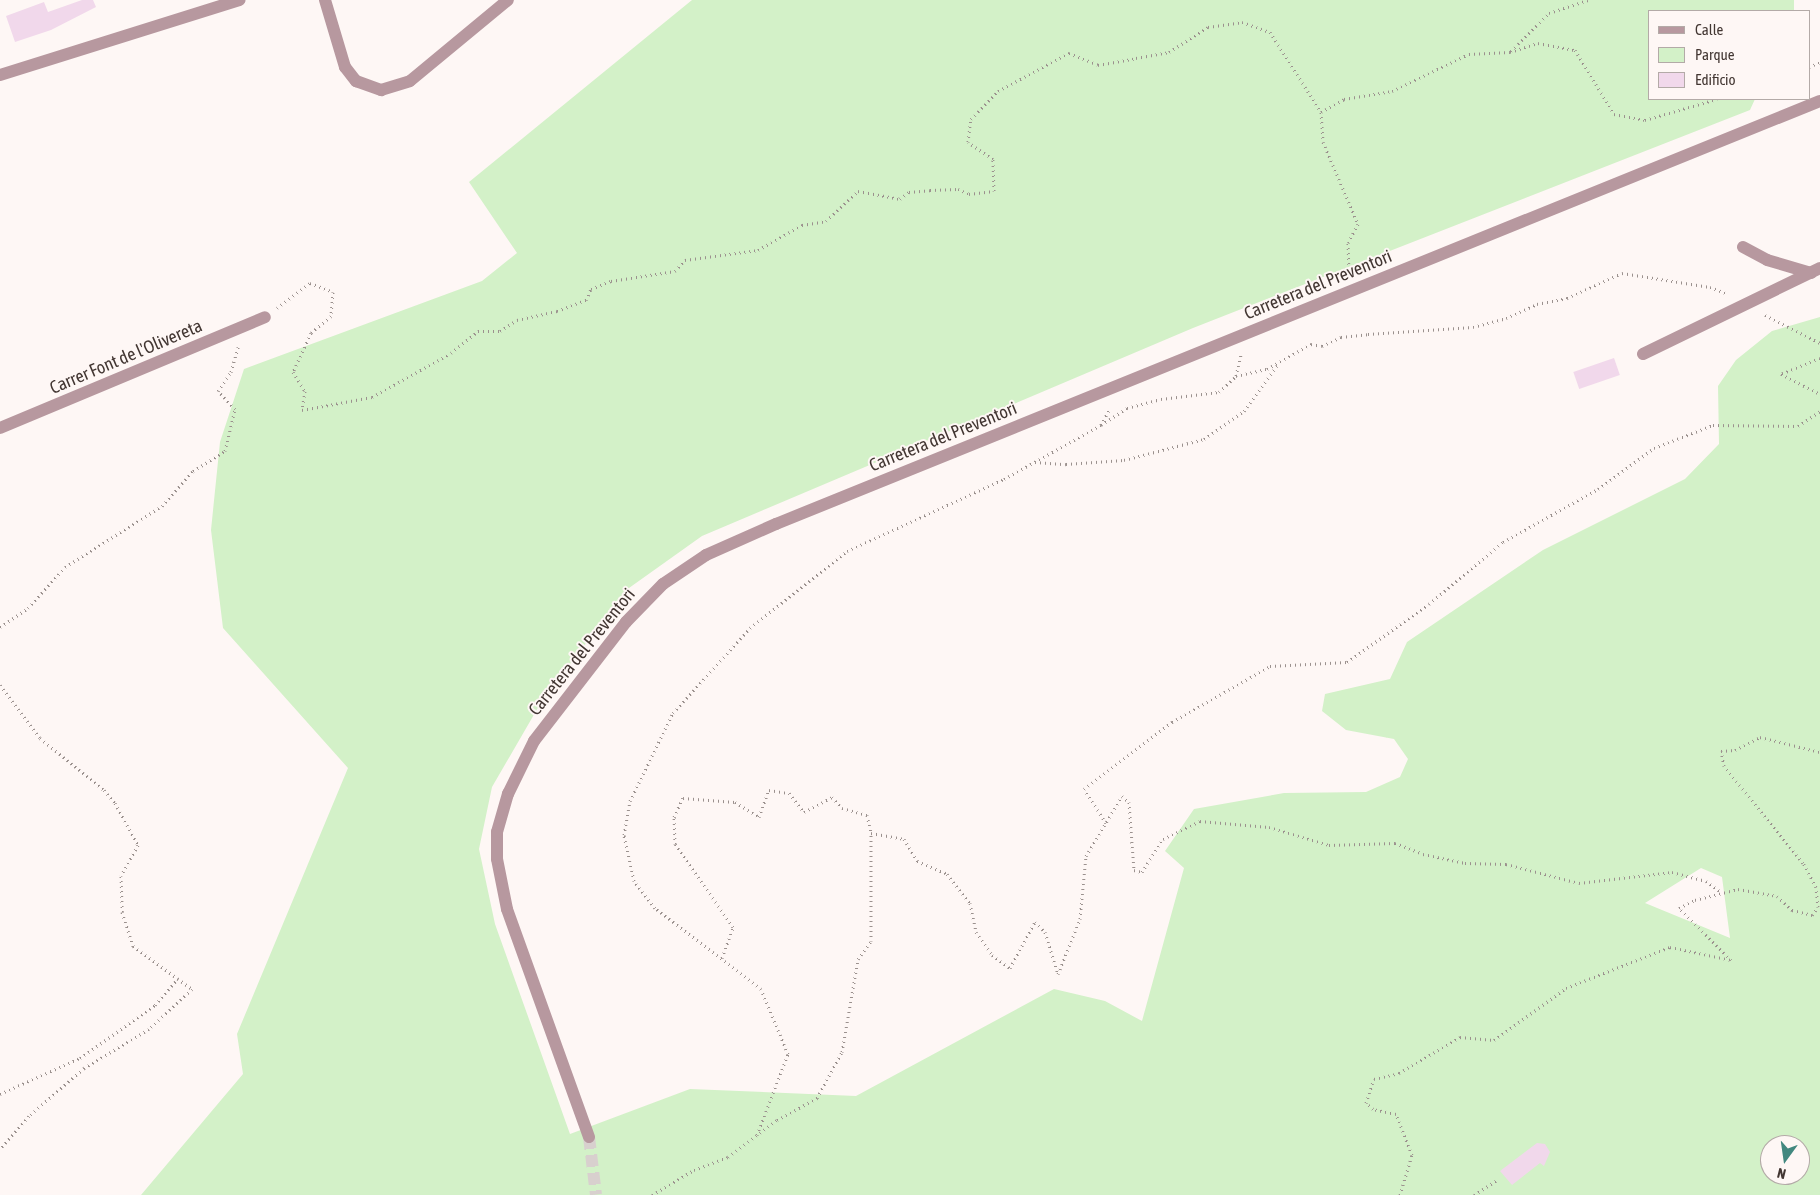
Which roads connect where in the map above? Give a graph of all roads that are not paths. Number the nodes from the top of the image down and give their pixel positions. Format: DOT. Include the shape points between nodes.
graph roads {
  1 [pos="240,0"];
  2 [pos="325,0"];
  3 [pos="508,0"];
  4 [pos="0,75"];
  5 [pos="1820,101"];
  6 [pos="1743,247"];
  7 [pos="1815,270"];
  8 [pos="265,317"];
  9 [pos="1643,354"];
  10 [pos="0,428"];
  11 [pos="589,1137"];
  1 -- 4 [label="street"];
  2 -- 3 [label="street" via="345,67 356,81 381,90 410,81"];
  5 -- 11 [label="street, Carretera del Preventori" via="776,524 691,563 663,584 626,622 534,741 502,813 496,847 499,873 523,956"];
  6 -- 7 [label="street" via="1767,260"];
  7 -- 9 [label="street"];
  8 -- 10 [label="street, Carrer Font de l'Olivereta"];
}
